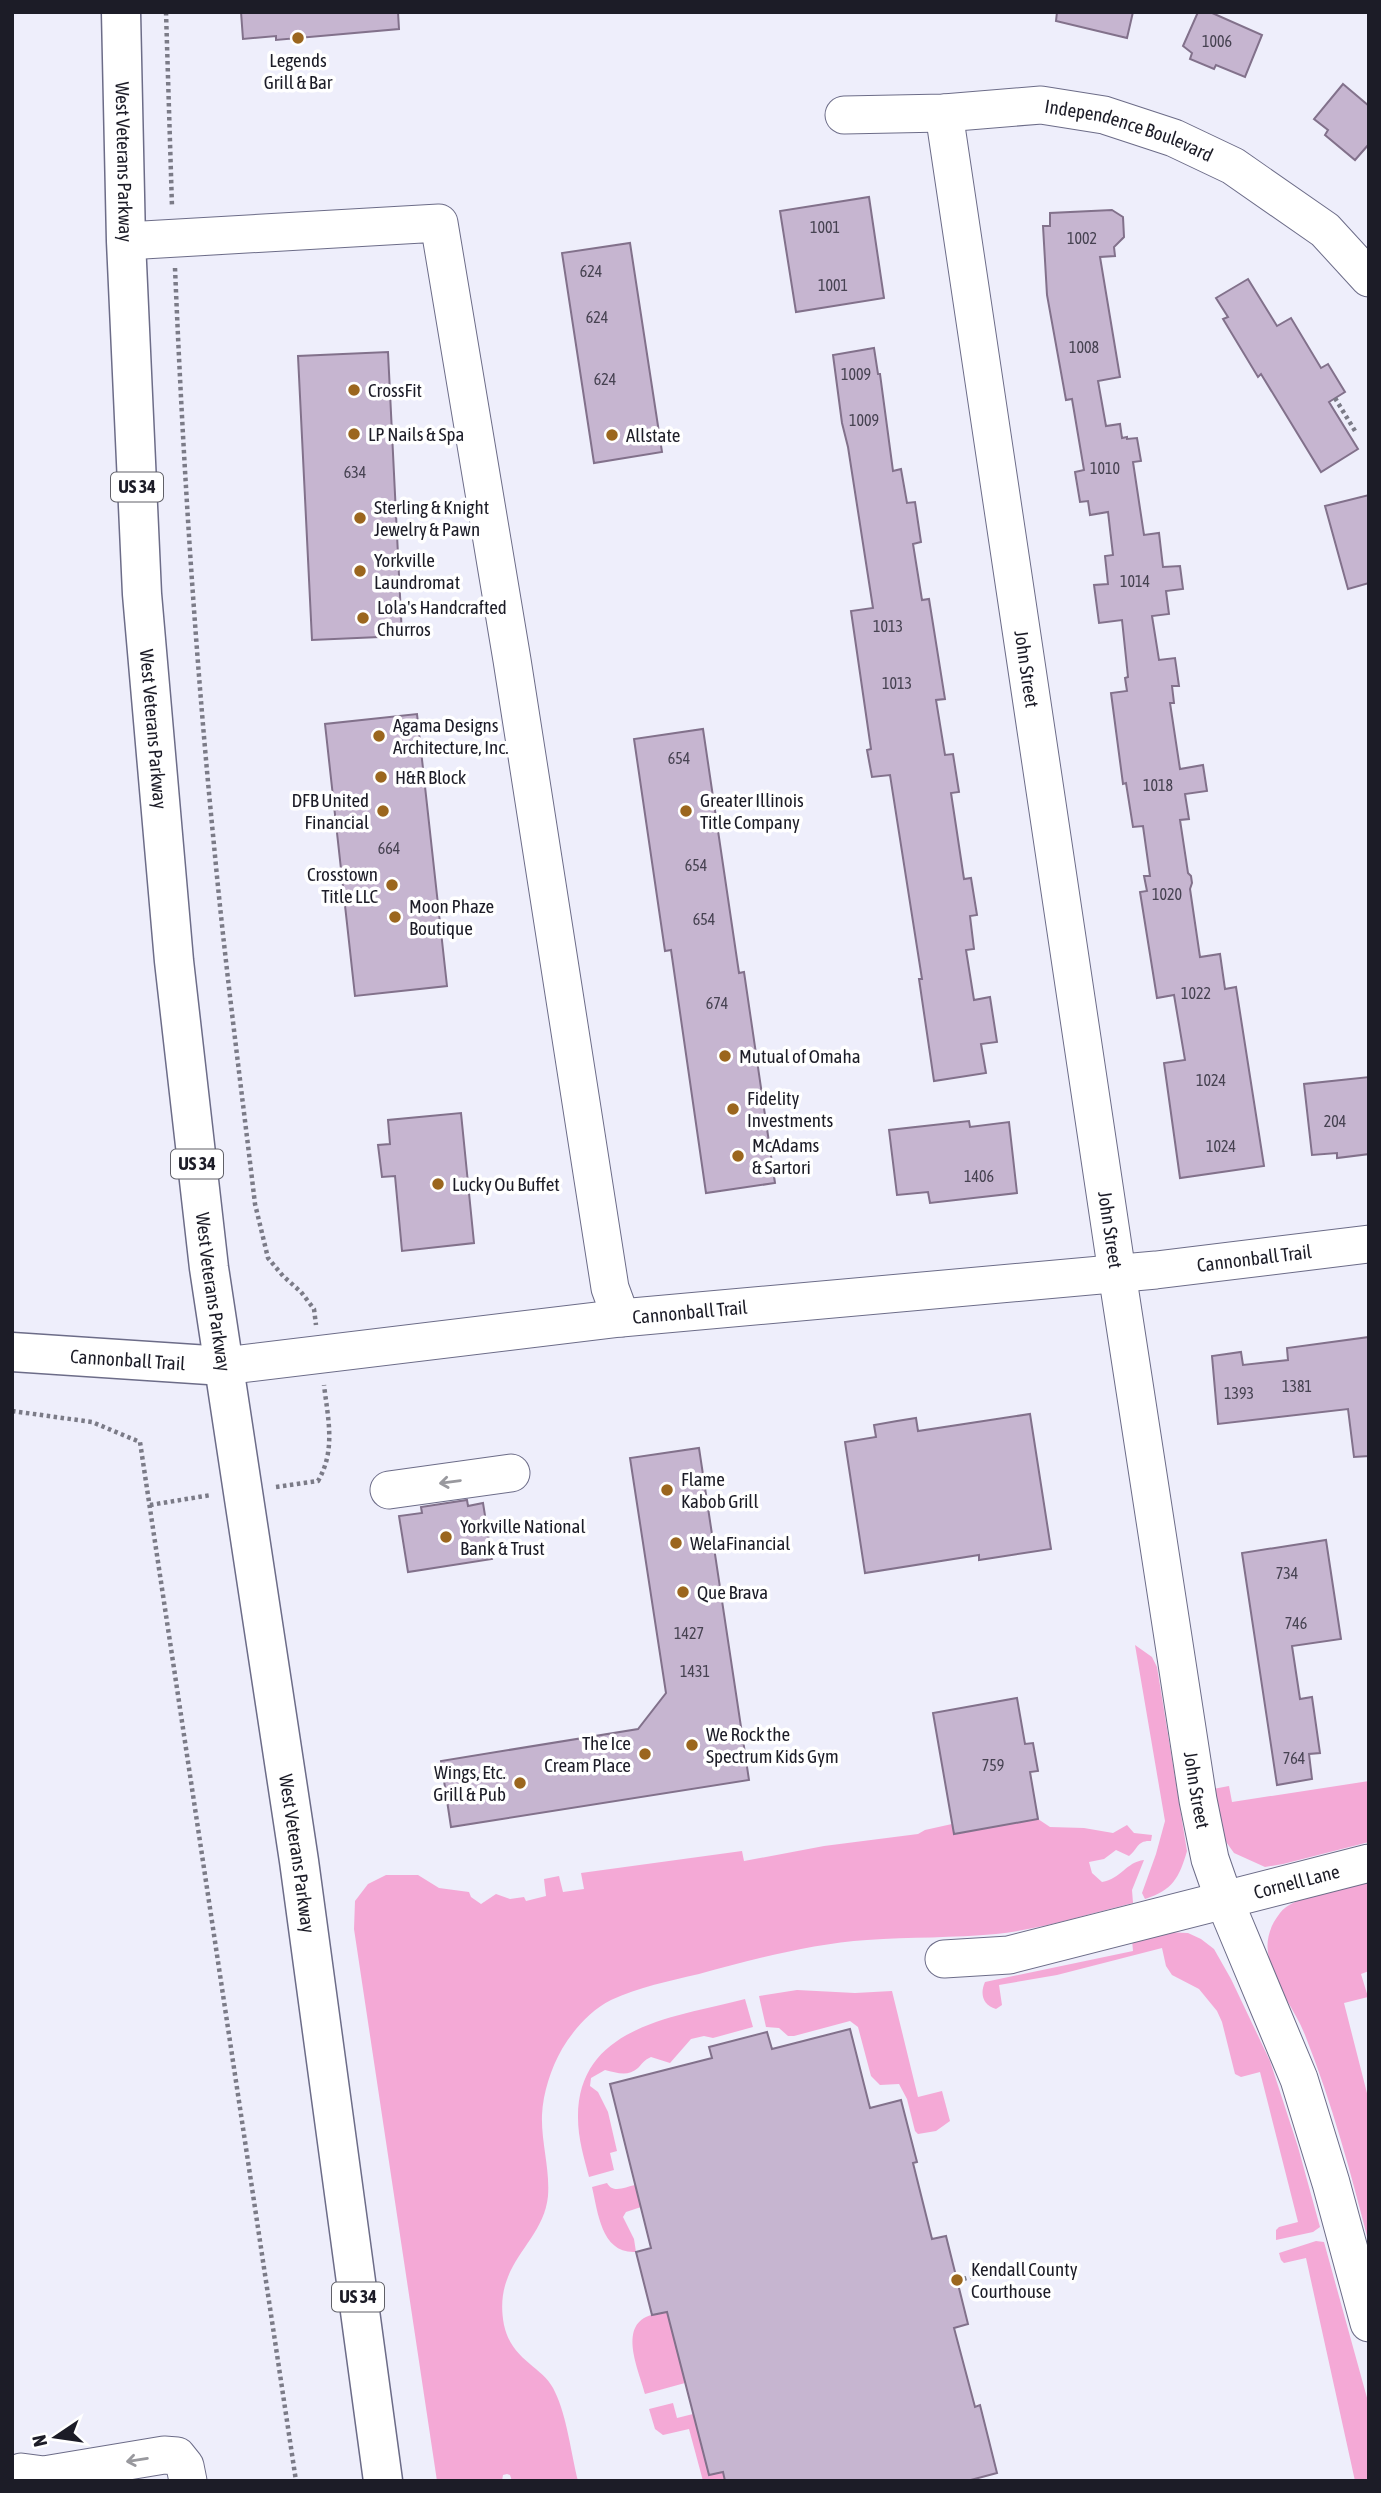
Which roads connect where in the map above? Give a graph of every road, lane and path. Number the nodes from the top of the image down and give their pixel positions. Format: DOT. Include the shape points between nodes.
graph roads {
  1 [pos="121,12"];
  2 [pos="166,12"];
  3 [pos="944,113"];
  4 [pos="844,115"];
  5 [pos="171,191"];
  6 [pos="126,241"];
  7 [pos="1369,278"];
  8 [pos="176,301"];
  9 [pos="1335,398"];
  10 [pos="1354,431"];
  11 [pos="1369,1244"];
  12 [pos="1117,1273"];
  13 [pos="621,1318"];
  14 [pos="317,1326"];
  15 [pos="12,1352"];
  16 [pos="224,1366"];
  17 [pos="12,1411"];
  18 [pos="327,1413"];
  19 [pos="511,1474"];
  20 [pos="303,1484"];
  21 [pos="389,1490"];
  22 [pos="176,1500"];
  23 [pos="150,1505"];
  24 [pos="1369,1863"];
  25 [pos="1225,1902"];
  26 [pos="944,1959"];
  27 [pos="992,2271"];
  28 [pos="963,2279"];
  29 [pos="1369,2323"];
  30 [pos="21,2472"];
  31 [pos="188,2481"];
  32 [pos="296,2481"];
  33 [pos="383,2481"];
  1 -- 6 [label="main road, West Veterans Parkway / US 34"];
  2 -- 5 [label="path"];
  3 -- 4 [label="street, Independence Boulevard"];
  3 -- 7 [label="street, Independence Boulevard" via="1041,105 1104,115 1174,138 1233,166 1287,201 1325,230"];
  3 -- 12 [label="street, John Street"];
  6 -- 13 [label="street" via="439,223 610,1288"];
  6 -- 16 [label="main road, West Veterans Parkway / US 34" via="142,594 164,859"];
  8 -- 14 [label="path" via="185,494 214,847 255,1204 268,1258 314,1309"];
  9 -- 10 [label="path"];
  11 -- 12 [label="street, Cannonball Trail"];
  12 -- 13 [label="street, Cannonball Trail"];
  12 -- 25 [label="street, John Street" via="1198,1800"];
  13 -- 16 [label="street, Cannonball Trail"];
  15 -- 16 [label="main road, Cannonball Trail"];
  16 -- 33 [label="main road, West Veterans Parkway / US 34" via="299,1861"];
  17 -- 23 [label="path" via="92,1422 140,1442"];
  18 -- 20 [label="path" via="331,1438 326,1469 318,1481"];
  19 -- 21 [label="street, one-way"];
  22 -- 23 [label="path"];
  23 -- 32 [label="path"];
  24 -- 25 [label="street, Cornell Lane"];
  25 -- 26 [label="street, Cornell Lane" via="1009,1955"];
  25 -- 29 [label="street, John Street" via="1299,2080"];
  27 -- 28 [label="path"];
  31 -- 30 [label="street, one-way" via="177,2456 164,2455 44,2474"];
}
